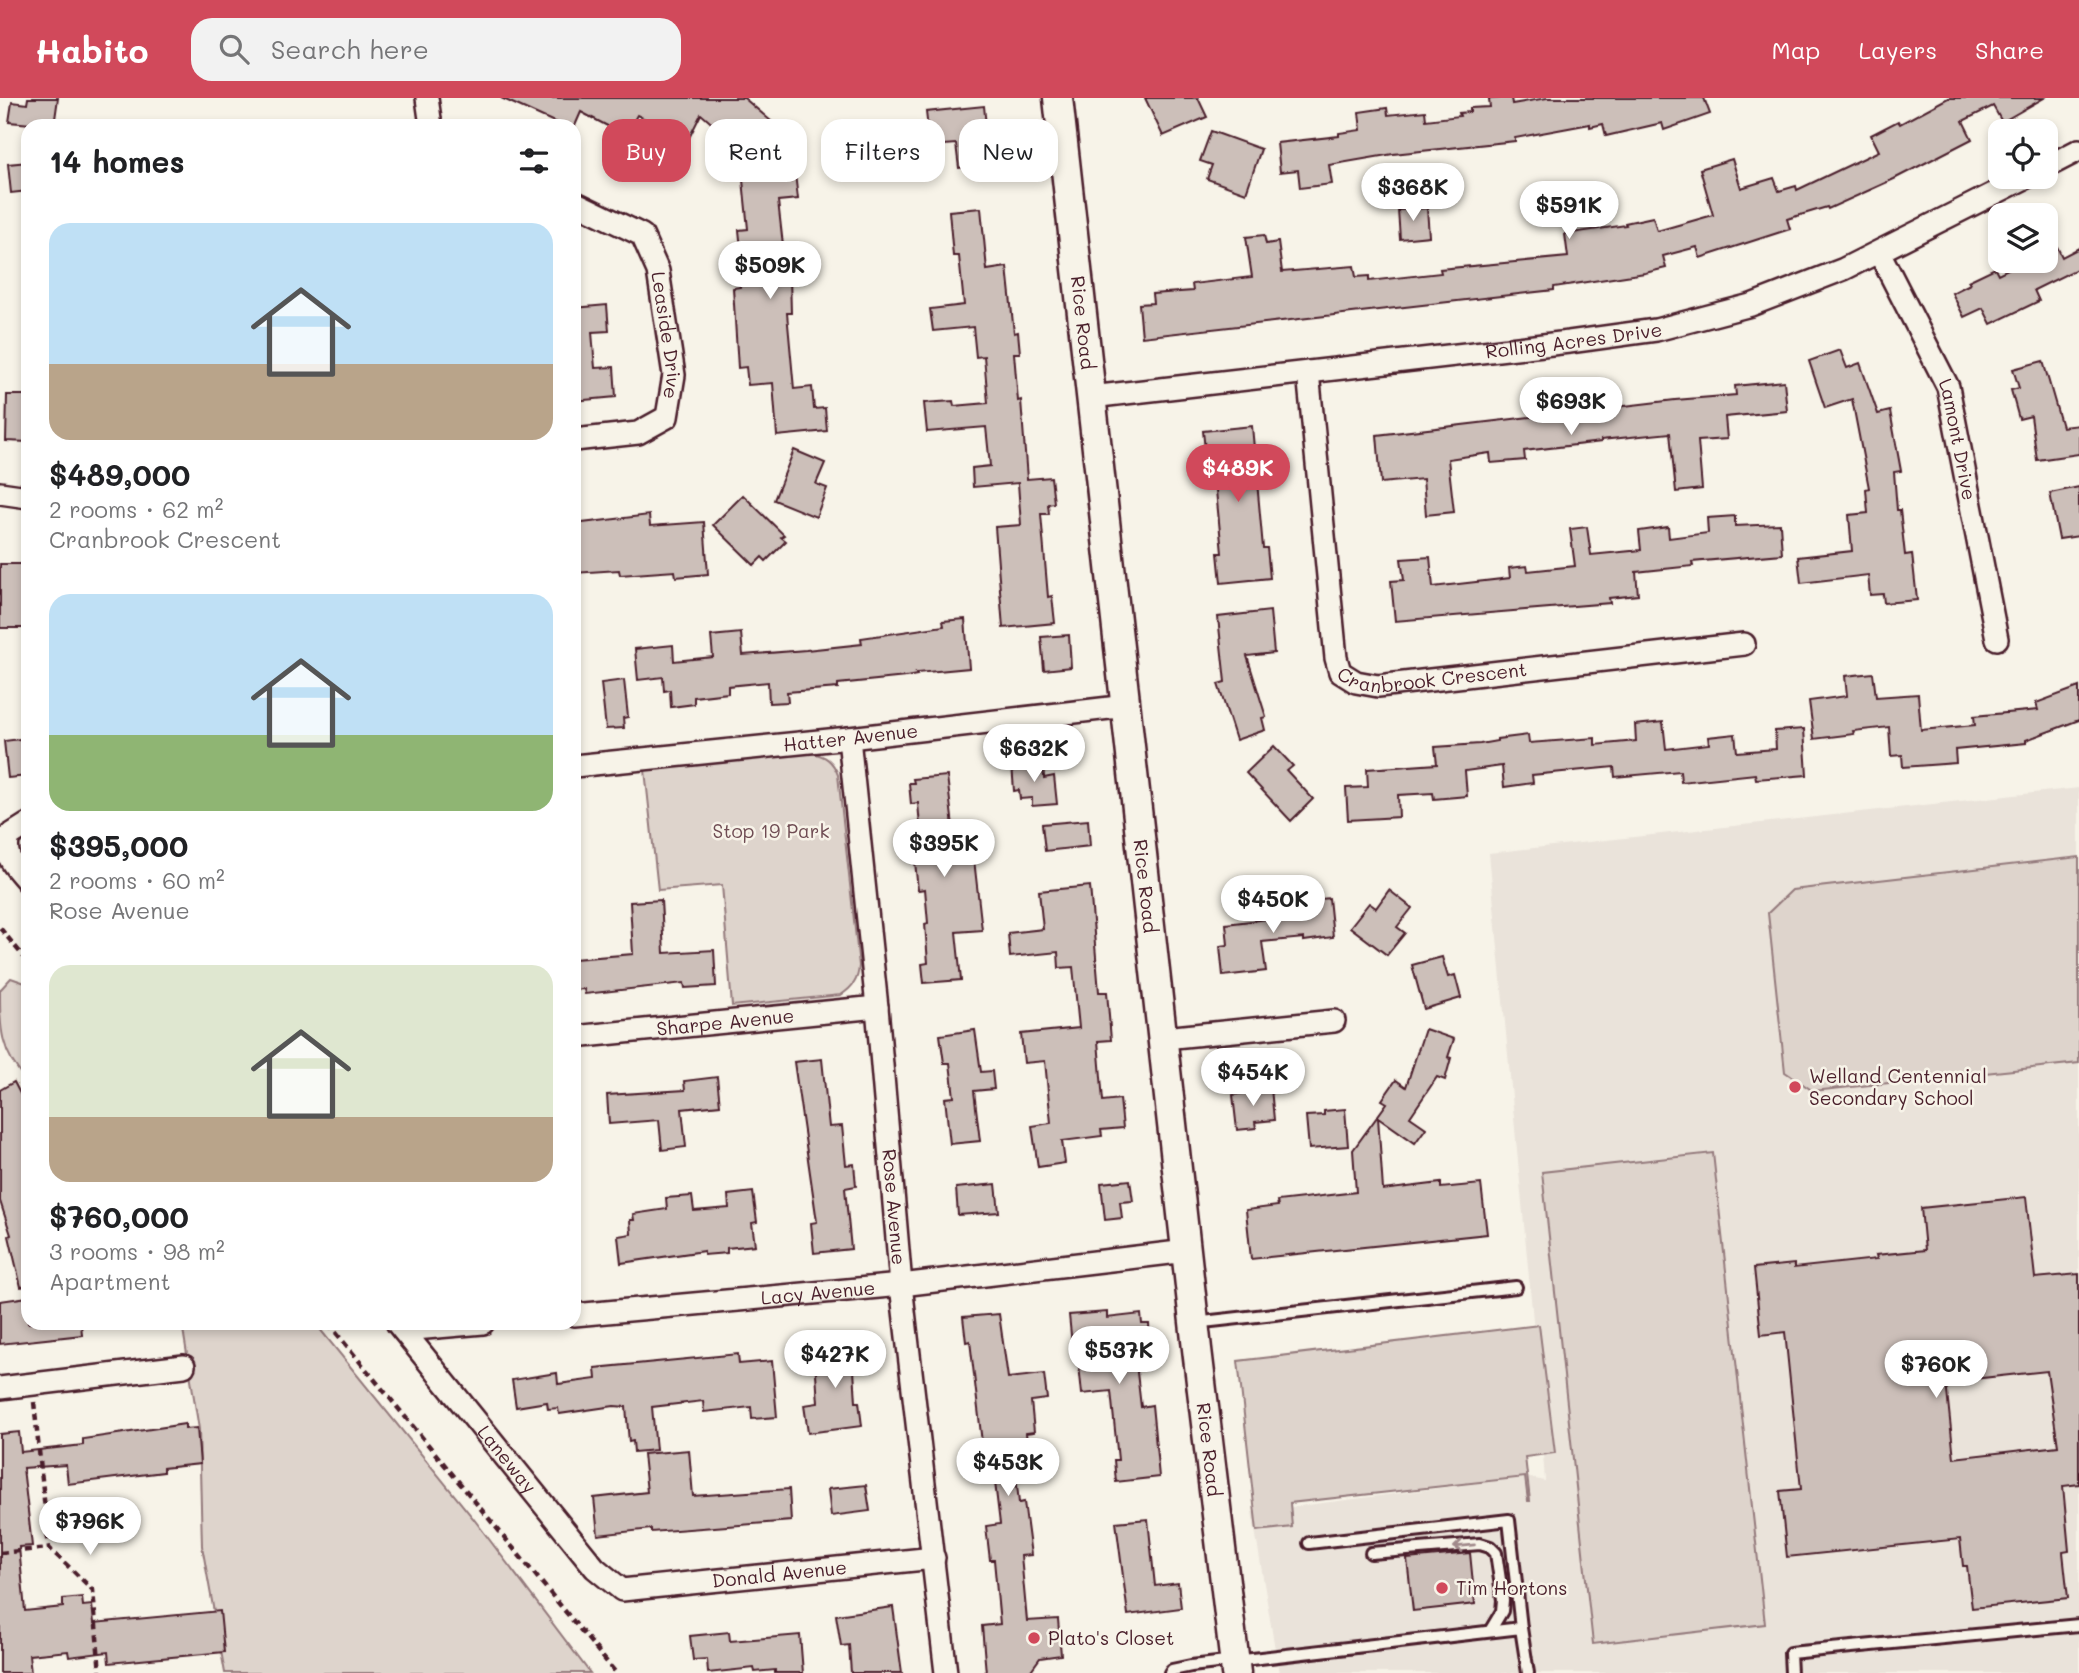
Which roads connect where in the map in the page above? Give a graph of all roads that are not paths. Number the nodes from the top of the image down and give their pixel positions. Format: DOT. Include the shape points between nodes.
graph roads {
  1 [pos="427,98"];
  2 [pos="1058,98"];
  3 [pos="430,119"];
  4 [pos="2079,150"];
  5 [pos="2058,161"];
  6 [pos="2003,189"];
  7 [pos="581,205"];
  8 [pos="1879,252"];
  9 [pos="1308,372"];
  10 [pos="1091,397"];
  11 [pos="581,439"];
  12 [pos="0,493"];
  13 [pos="21,495"];
  14 [pos="1997,639"];
  15 [pos="1744,643"];
  16 [pos="1127,706"];
  17 [pos="849,738"];
  18 [pos="581,765"];
  19 [pos="21,828"];
  20 [pos="21,873"];
  21 [pos="877,1007"];
  22 [pos="1334,1021"];
  23 [pos="581,1036"];
  24 [pos="1164,1038"];
  25 [pos="1187,1251"];
  26 [pos="901,1284"];
  27 [pos="1516,1287"];
  28 [pos="581,1314"];
  29 [pos="1195,1323"];
  30 [pos="402,1330"];
  31 [pos="184,1366"];
  32 [pos="0,1388"];
  33 [pos="1308,1543"];
  34 [pos="1371,1553"];
  35 [pos="934,1558"];
  36 [pos="622,1590"];
  37 [pos="2079,1625"];
  38 [pos="1521,1628"];
  39 [pos="1490,1631"];
  40 [pos="1235,1667"];
  41 [pos="946,1673"];
  42 [pos="1170,1673"];
  43 [pos="1528,1673"];
  44 [pos="1791,1673"];
  1 -- 3 [label="street"];
  2 -- 10 [label="main road, Rice Road"];
  4 -- 5 [label="street"];
  6 -- 8 [label="street, Rolling Acres Drive"];
  7 -- 11 [label="street, Leaside Drive" via="642,235 659,271 674,375 667,417 638,433"];
  8 -- 9 [label="street, Rolling Acres Drive" via="1751,305 1656,330"];
  8 -- 14 [label="street, Lamont Drive" via="1948,387"];
  9 -- 10 [label="street, Rolling Acres Drive"];
  9 -- 15 [label="street, Cranbrook Crescent" via="1336,658 1340,672 1356,682 1378,686"];
  10 -- 16 [label="main road, Rice Road"];
  12 -- 13 [label="street"];
  16 -- 17 [label="street, Hatter Avenue"];
  16 -- 24 [label="main road, Rice Road"];
  17 -- 18 [label="street, Hatter Avenue"];
  17 -- 21 [label="street, Rose Avenue"];
  19 -- 20 [label="street" via="9,836 6,846"];
  21 -- 23 [label="street, Sharpe Avenue"];
  21 -- 26 [label="street, Rose Avenue"];
  22 -- 24 [label="street"];
  24 -- 25 [label="main road, Rice Road"];
  25 -- 26 [label="street, Lacy Avenue"];
  25 -- 29 [label="main road, Rice Road"];
  26 -- 28 [label="street, Lacy Avenue"];
  26 -- 35 [label="street, Rose Avenue"];
  27 -- 29 [label="lane"];
  29 -- 40 [label="main road, Rice Road"];
  30 -- 36 [label="street, Laneway" via="595,1568"];
  31 -- 32 [label="street"];
  33 -- 38 [label="lane" via="1509,1520"];
  39 -- 34 [label="lane, one-way" via="1503,1600 1496,1553 1490,1547"];
  35 -- 36 [label="street, Donald Avenue"];
  35 -- 41 [label="street, Rose Avenue"];
  37 -- 44 [label="lane" via="1790,1653"];
  38 -- 39 [label="lane"];
  38 -- 43 [label="lane"];
  39 -- 40 [label="lane"];
  40 -- 42 [label="lane" via="1191,1666"];
}
